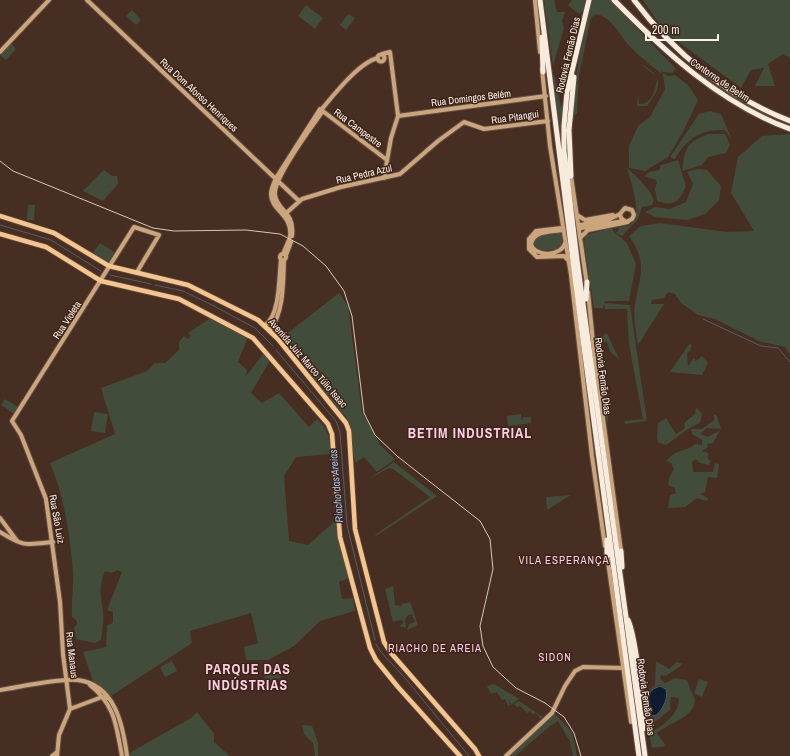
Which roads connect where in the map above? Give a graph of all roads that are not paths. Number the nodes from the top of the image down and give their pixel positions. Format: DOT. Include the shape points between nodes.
graph roads {
  1 [pos="49,0"];
  2 [pos="87,0"];
  3 [pos="535,0"];
  4 [pos="540,0"];
  5 [pos="589,0"];
  6 [pos="614,0"];
  7 [pos="634,0"];
  8 [pos="541,8"];
  9 [pos="0,52"];
  10 [pos="575,66"];
  11 [pos="543,72"];
  12 [pos="546,96"];
  13 [pos="321,110"];
  14 [pos="398,116"];
  15 [pos="548,121"];
  16 [pos="790,121"];
  17 [pos="482,129"];
  18 [pos="790,129"];
  19 [pos="387,160"];
  20 [pos="571,176"];
  21 [pos="384,178"];
  22 [pos="277,180"];
  23 [pos="300,201"];
  24 [pos="621,213"];
  25 [pos="285,214"];
  26 [pos="577,215"];
  27 [pos="0,216"];
  28 [pos="626,221"];
  29 [pos="0,234"];
  30 [pos="580,238"];
  31 [pos="566,239"];
  32 [pos="283,260"];
  33 [pos="569,261"];
  34 [pos="109,266"];
  35 [pos="137,272"];
  36 [pos="101,281"];
  37 [pos="587,282"];
  38 [pos="576,284"];
  39 [pos="575,309"];
  40 [pos="265,325"];
  41 [pos="270,330"];
  42 [pos="588,336"];
  43 [pos="12,421"];
  44 [pos="603,479"];
  45 [pos="0,518"];
  46 [pos="0,532"];
  47 [pos="53,542"];
  48 [pos="18,543"];
  49 [pos="621,551"];
  50 [pos="607,556"];
  51 [pos="622,594"];
  52 [pos="60,602"];
  53 [pos="623,668"];
  54 [pos="67,680"];
  55 [pos="85,682"];
  56 [pos="0,690"];
  57 [pos="102,697"];
  58 [pos="109,698"];
  59 [pos="70,709"];
  60 [pos="631,722"];
  61 [pos="639,744"];
  62 [pos="57,754"];
  63 [pos="52,756"];
  64 [pos="122,756"];
  65 [pos="127,756"];
  66 [pos="460,756"];
  67 [pos="479,756"];
  68 [pos="506,756"];
  69 [pos="638,756"];
  70 [pos="646,756"];
  1 -- 9 [label="main road"];
  2 -- 22 [label="main road, Rua Dom Afonso Henriques"];
  3 -- 11 [label="main road, Rodovia Fernão Dias"];
  4 -- 8 [label="highway, Rodovia Fernão Dias"];
  5 -- 10 [label="highway, Rodovia Fernão Dias"];
  6 -- 18 [label="highway, Contorno de Betim" via="662,48 703,82 755,114"];
  7 -- 16 [label="highway, Contorno de Betim" via="668,40 708,75 758,106"];
  8 -- 11 [label="highway"];
  8 -- 38 [label="highway, Rodovia Fernão Dias"];
  10 -- 20 [label="highway" via="571,120"];
  10 -- 42 [label="highway, Rodovia Fernão Dias" via="568,92 564,151"];
  11 -- 12 [label="main road, Rodovia Fernão Dias"];
  12 -- 14 [label="main road, Rua Domingos Belém"];
  12 -- 15 [label="main road, Rodovia Fernão Dias"];
  13 -- 14 [label="main road" via="349,78 371,61 389,52"];
  13 -- 19 [label="main road, Rua Campestre"];
  13 -- 22 [label="main road"];
  14 -- 19 [label="main road"];
  15 -- 17 [label="main road, Rua Pitangui"];
  15 -- 31 [label="main road, Rodovia Fernão Dias"];
  17 -- 21 [label="main road, Rua Pedra Azul" via="464,122 400,174"];
  19 -- 21 [label="main road"];
  20 -- 26 [label="main road, Rodovia Fernão Dias"];
  21 -- 23 [label="main road, Rua Pedra Azul" via="341,187"];
  22 -- 23 [label="main road, Rua Dom Afonso Henriques"];
  22 -- 25 [label="main road" via="275,195"];
  23 -- 25 [label="main road, Rua Pedra Azul"];
  24 -- 26 [label="main road" via="590,220"];
  24 -- 28 [label="main road"];
  24 -- 28 [label="main road" via="626,208 633,211 634,217"];
  24 -- 28 [label="main road" via="608,220 581,226"];
  25 -- 32 [label="main road" via="292,223 291,239 284,254 280,256"];
  26 -- 30 [label="main road, Rodovia Fernão Dias"];
  27 -- 34 [label="main road, Avenida Juiz Marco Túlio Isaac" via="54,233"];
  28 -- 30 [label="main road" via="620,225 588,230"];
  29 -- 36 [label="main road" via="46,247"];
  30 -- 37 [label="main road, Rodovia Fernão Dias"];
  31 -- 33 [label="main road, Rodovia Fernão Dias"];
  31 -- 33 [label="main road" via="563,249 559,251 537,253 532,247 536,235 562,229 536,231 529,239 529,249 537,257 564,256"];
  32 -- 40 [label="main road" via="276,308 271,320"];
  32 -- 41 [label="main road" via="280,309"];
  33 -- 39 [label="main road, Rodovia Fernão Dias"];
  34 -- 35 [label="main road, Avenida Juiz Marco Túlio Isaac"];
  34 -- 35 [label="main road, Rua Violeta" via="134,227 159,235"];
  34 -- 36 [label="main road, Rua Violeta"];
  35 -- 40 [label="main road, Avenida Juiz Marco Túlio Isaac" via="188,285"];
  36 -- 43 [label="main road, Rua Violeta"];
  36 -- 66 [label="main road" via="179,299 253,338 328,424 332,434 340,537 372,654"];
  37 -- 42 [label="highway"];
  37 -- 49 [label="main road, Rodovia Fernão Dias"];
  38 -- 39 [label="highway"];
  38 -- 44 [label="highway, Rodovia Fernão Dias"];
  39 -- 50 [label="main road, Rodovia Fernão Dias" via="592,456"];
  40 -- 41 [label="main road, Avenida Juiz Marco Túlio Isaac"];
  41 -- 67 [label="main road, Avenida Juiz Marco Túlio Isaac" via="338,411 349,431 356,535 386,647 476,749"];
  42 -- 51 [label="highway, Rodovia Fernão Dias"];
  43 -- 47 [label="main road, Rua São Luiz" via="21,435 42,485"];
  44 -- 50 [label="highway"];
  44 -- 61 [label="highway, Rodovia Fernão Dias"];
  45 -- 48 [label="main road"];
  46 -- 48 [label="main road"];
  47 -- 48 [label="main road" via="26,545"];
  47 -- 52 [label="main road, Rua São Luiz"];
  49 -- 51 [label="highway"];
  50 -- 53 [label="main road, Rodovia Fernão Dias"];
  51 -- 61 [label="highway, Rodovia Fernão Dias" via="625,614 632,630 644,716"];
  52 -- 54 [label="main road, Rua Manaus"];
  53 -- 60 [label="main road, Rodovia Fernão Dias"];
  53 -- 68 [label="main road" via="583,667 575,671 552,713"];
  54 -- 55 [label="main road"];
  54 -- 56 [label="main road"];
  54 -- 59 [label="main road, Rua Manaus"];
  55 -- 57 [label="main road"];
  55 -- 58 [label="main road" via="98,688"];
  57 -- 58 [label="main road"];
  57 -- 59 [label="main road"];
  57 -- 64 [label="main road" via="112,711"];
  58 -- 65 [label="main road" via="118,713"];
  59 -- 62 [label="main road" via="59,735"];
  60 -- 61 [label="highway"];
  61 -- 69 [label="highway"];
  61 -- 70 [label="highway"];
  62 -- 63 [label="main road"];
}
